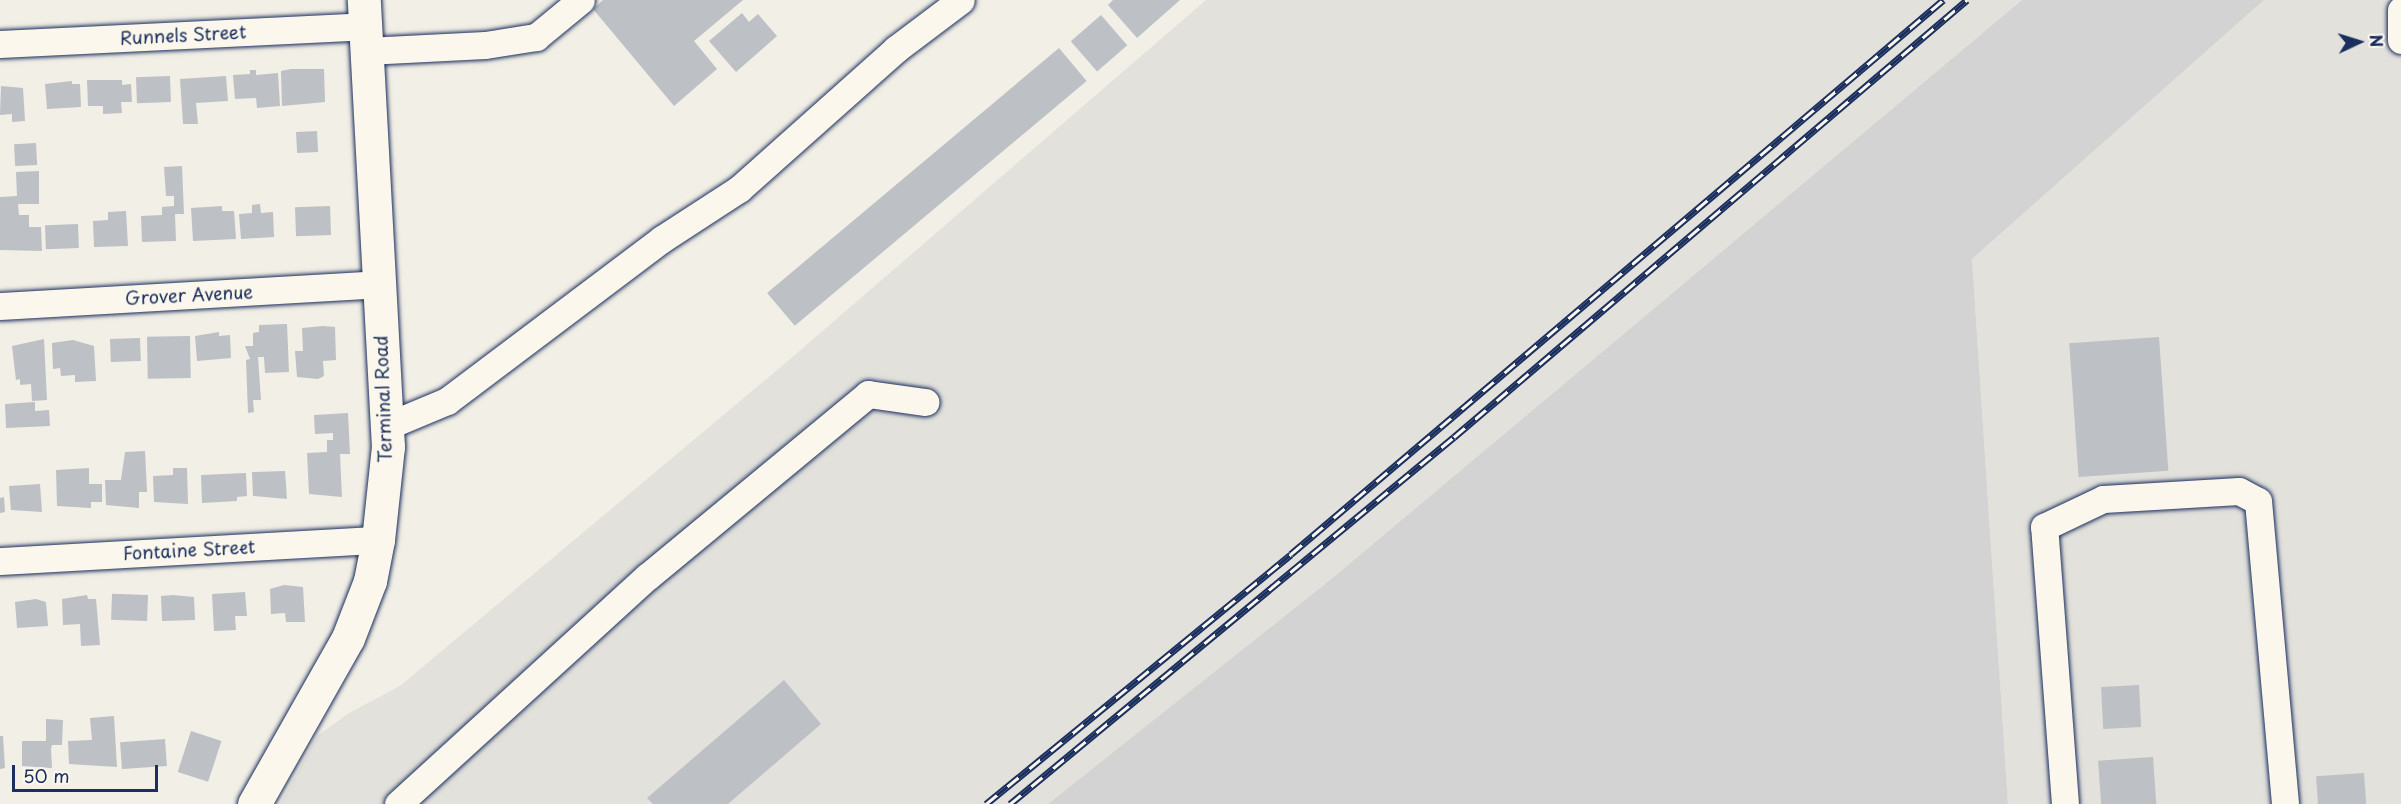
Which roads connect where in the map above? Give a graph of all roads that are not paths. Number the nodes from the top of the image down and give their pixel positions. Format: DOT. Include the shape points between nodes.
graph roads {
  1 [pos="581,0"];
  2 [pos="961,0"];
  3 [pos="2401,10"];
  4 [pos="365,26"];
  5 [pos="2401,40"];
  6 [pos="0,44"];
  7 [pos="377,284"];
  8 [pos="0,306"];
  9 [pos="925,402"];
  10 [pos="387,426"];
  11 [pos="378,540"];
  12 [pos="0,561"];
  13 [pos="254,804"];
  14 [pos="398,804"];
  15 [pos="2065,804"];
  16 [pos="2285,804"];
  1 -- 4 [label="street, Runnels Street" via="536,37 485,45"];
  2 -- 10 [label="street" via="896,49 740,189 662,239 447,401"];
  3 -- 5 [label="street"];
  4 -- 6 [label="street, Runnels Street"];
  4 -- 7 [label="main road, Terminal Road"];
  7 -- 8 [label="street, Grover Avenue"];
  7 -- 10 [label="main road, Terminal Road"];
  9 -- 14 [label="street" via="868,394 647,578"];
  10 -- 11 [label="main road, Terminal Road"];
  11 -- 12 [label="street, Fontaine Street"];
  11 -- 13 [label="main road, Terminal Road" via="370,581 348,638"];
  15 -- 16 [label="street" via="2044,527 2103,499 2239,490 2258,501"];
}
